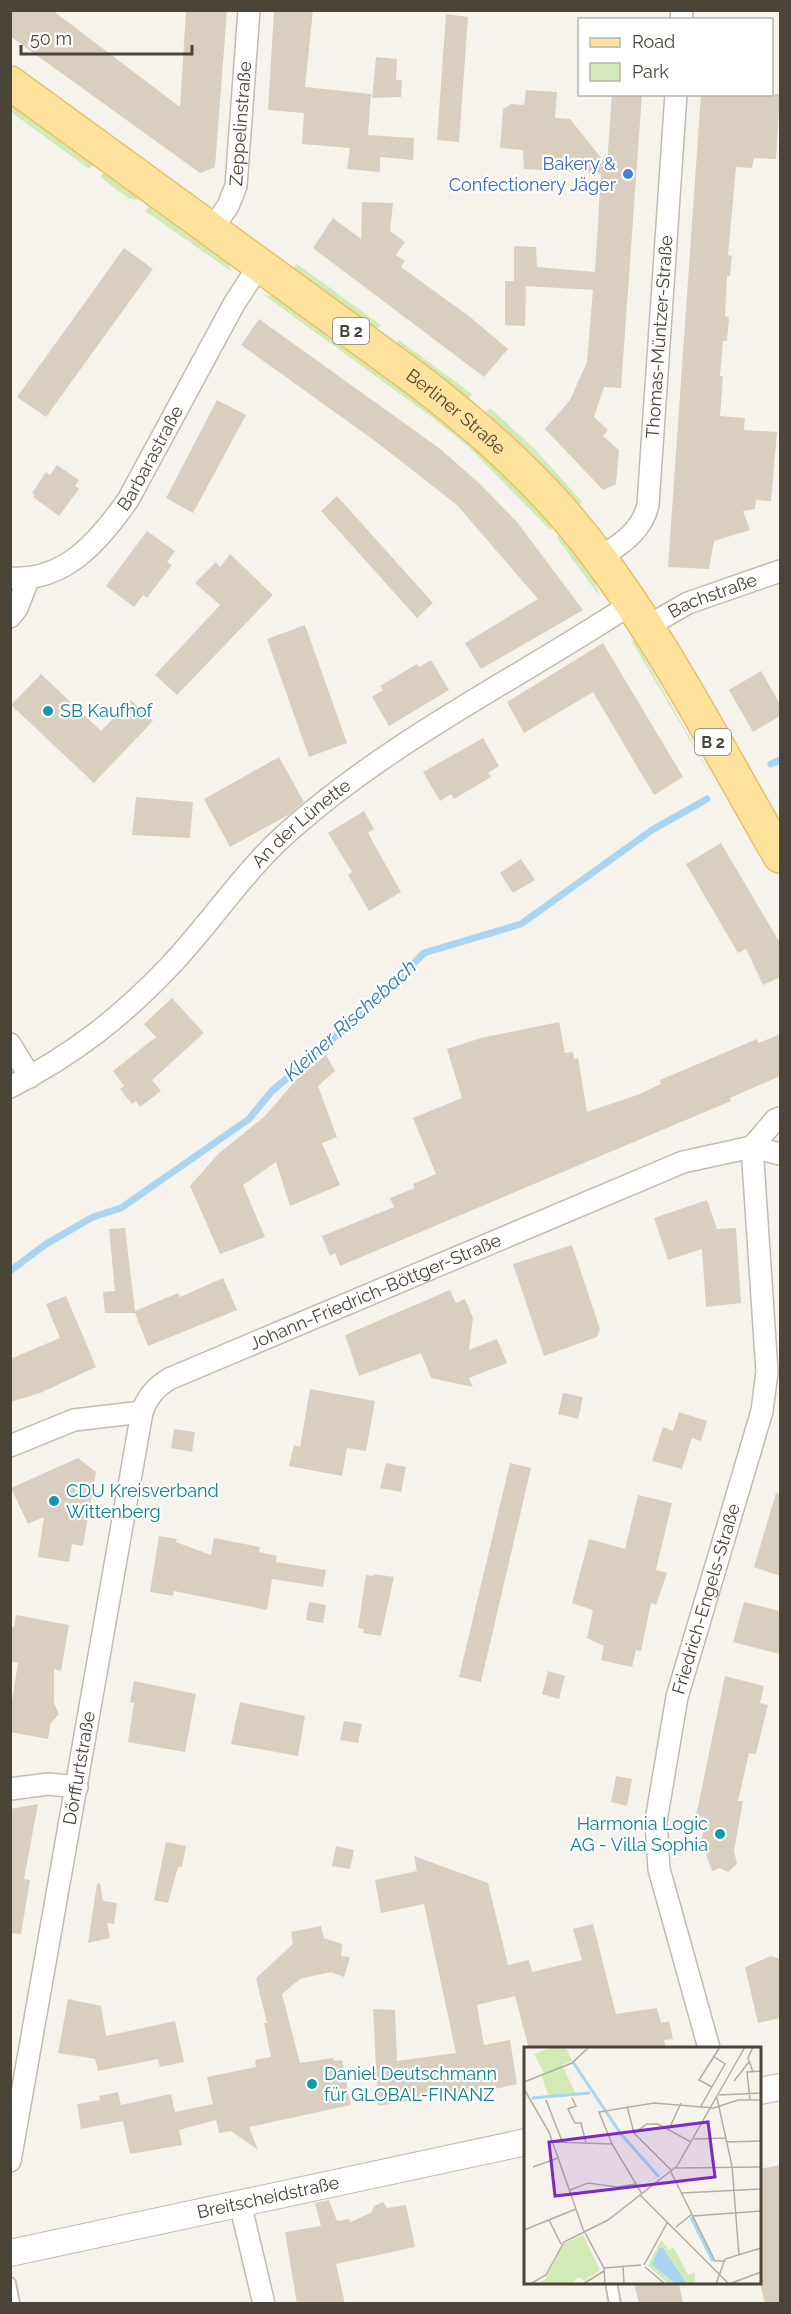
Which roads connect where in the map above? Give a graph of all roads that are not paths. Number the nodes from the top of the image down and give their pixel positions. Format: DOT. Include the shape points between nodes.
graph roads {
  1 [pos="249,10"];
  2 [pos="10,83"];
  3 [pos="676,96"];
  4 [pos="212,229"];
  5 [pos="260,264"];
  6 [pos="600,558"];
  7 [pos="780,572"];
  8 [pos="19,579"];
  9 [pos="638,616"];
  10 [pos="10,617"];
  11 [pos="780,856"];
  12 [pos="10,1044"];
  13 [pos="30,1077"];
  14 [pos="10,1087"];
  15 [pos="780,1118"];
  16 [pos="752,1147"];
  17 [pos="780,1154"];
  18 [pos="142,1412"];
  19 [pos="10,1446"];
  20 [pos="77,1787"];
  21 [pos="10,1789"];
  22 [pos="708,2047"];
  23 [pos="780,2087"];
  24 [pos="761,2091"];
  25 [pos="14,2122"];
  26 [pos="524,2142"];
  27 [pos="10,2161"];
  28 [pos="240,2203"];
  29 [pos="10,2253"];
  30 [pos="10,2283"];
  31 [pos="611,2284"];
  32 [pos="14,2304"];
  33 [pos="264,2304"];
  34 [pos="615,2304"];
  1 -- 4 [label="street, Zeppelinstraße" via="236,186"];
  2 -- 4 [label="main road, Berliner Straße / B 2"];
  3 -- 6 [label="street, Thomas-Müntzer-Straße" via="648,505 643,521 632,534"];
  4 -- 5 [label="main road, Berliner Straße / B 2"];
  5 -- 6 [label="main road, Berliner Straße / B 2" via="468,418 525,471"];
  5 -- 8 [label="street, Barbarastraße" via="234,304 128,500 108,528 67,565 50,574"];
  6 -- 9 [label="main road, Berliner Straße / B 2"];
  7 -- 9 [label="street, Bachstraße"];
  8 -- 10 [label="street, Barbarastraße" via="17,608"];
  9 -- 11 [label="main road, Berliner Straße / B 2"];
  9 -- 13 [label="street, An der Lünette" via="397,748 345,787 288,832 169,967 124,1011 72,1053"];
  12 -- 13 [label="street"];
  13 -- 14 [label="street, An der Lünette"];
  15 -- 16 [label="street"];
  16 -- 17 [label="street, Johann-Friedrich-Böttger-Straße"];
  16 -- 18 [label="street, Johann-Friedrich-Böttger-Straße" via="717,1152 662,1171 169,1379 147,1399"];
  16 -- 22 [label="street, Friedrich-Engels-Straße" via="767,1372 762,1411 677,1697 656,1821 659,1869"];
  18 -- 19 [label="street" via="75,1420"];
  18 -- 20 [label="street, Dörffurtstraße"];
  20 -- 21 [label="street" via="48,1784"];
  20 -- 25 [label="street, Dörffurtstraße"];
  23 -- 24 [label="street"];
  25 -- 27 [label="street, Dörffurtstraße"];
  26 -- 28 [label="street, Breitscheidstraße"];
  28 -- 29 [label="street, Breitscheidstraße"];
  28 -- 33 [label="street"];
  30 -- 32 [label="lane"];
  31 -- 34 [label="lane"];
}
